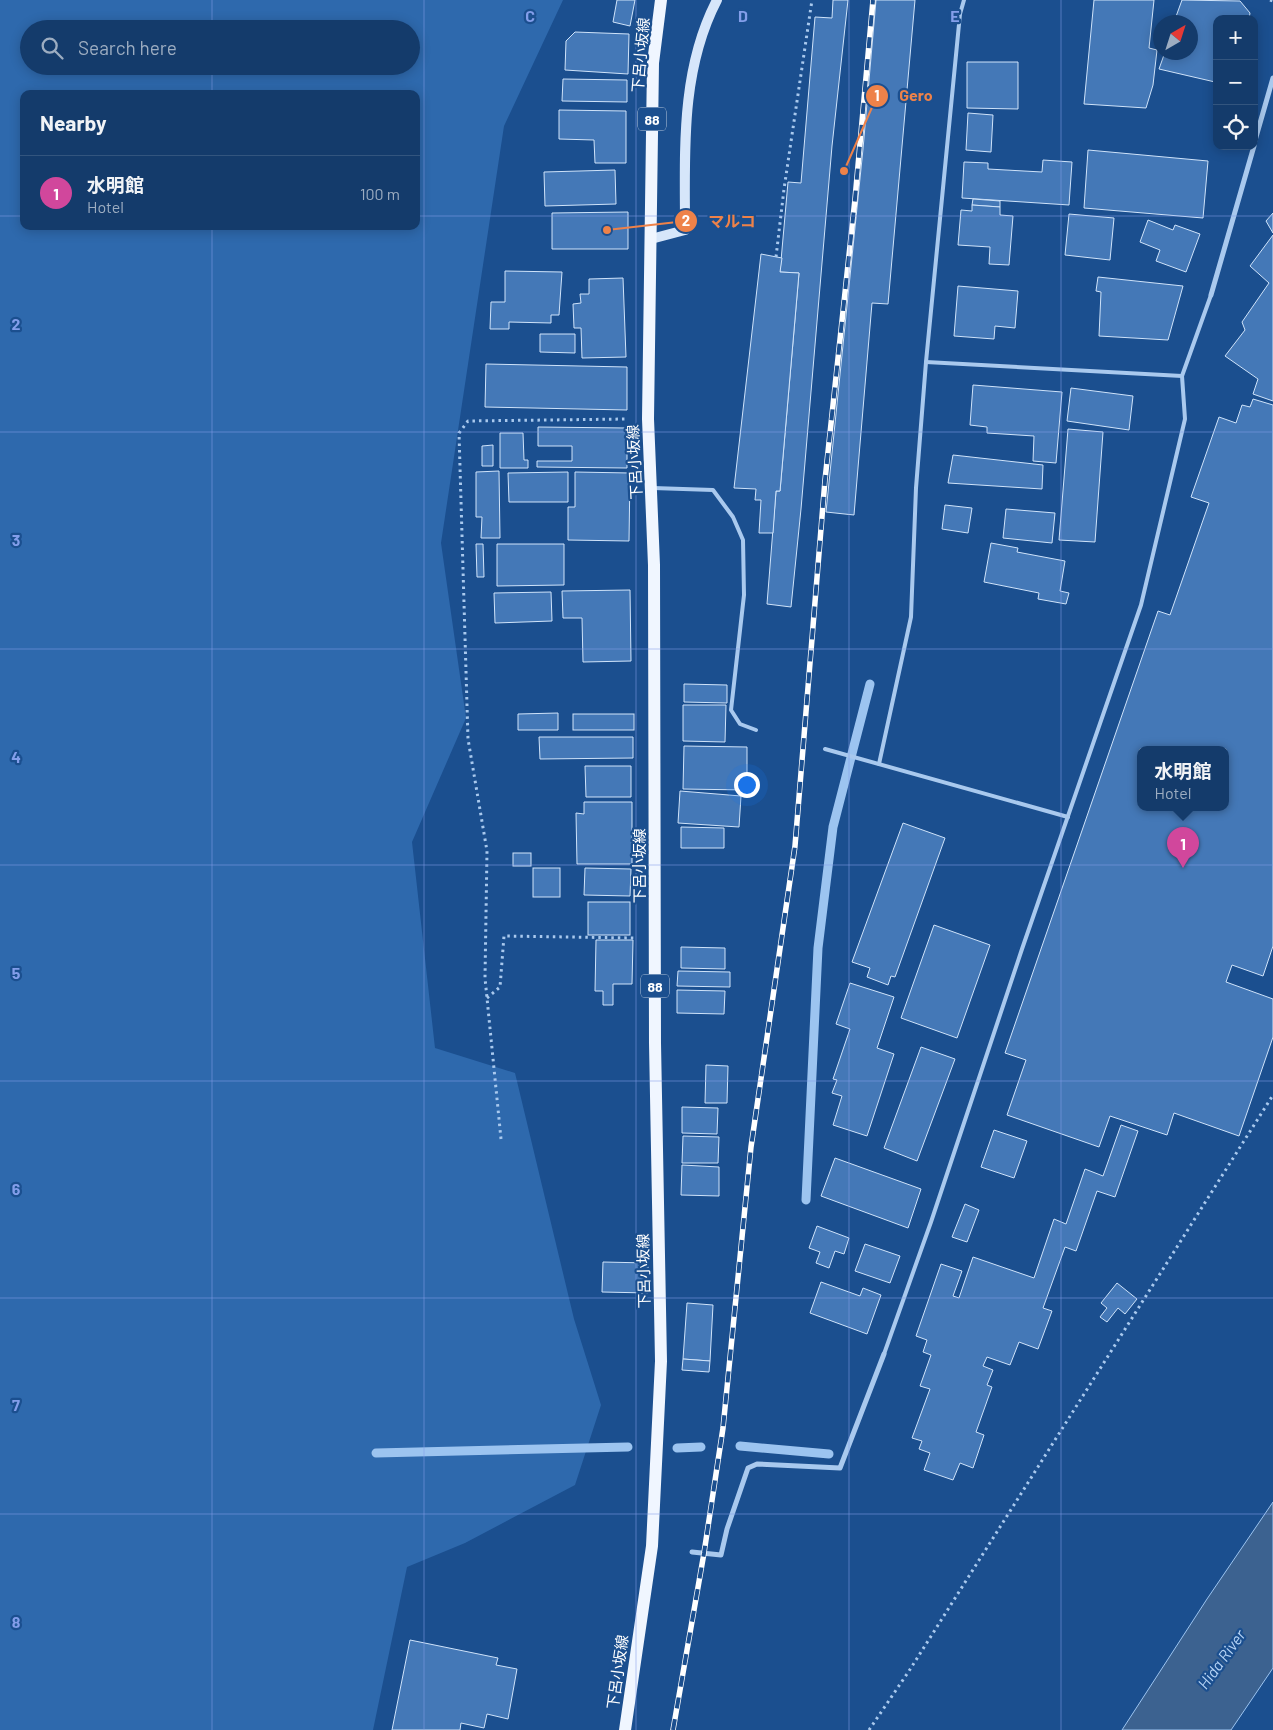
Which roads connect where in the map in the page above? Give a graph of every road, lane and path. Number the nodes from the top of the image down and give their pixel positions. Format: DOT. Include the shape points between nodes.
graph roads {
  1 [pos="661,0"];
  2 [pos="717,0"];
  3 [pos="812,0"];
  4 [pos="964,0"];
  5 [pos="1273,78"];
  6 [pos="1258,131"];
  7 [pos="1253,150"];
  8 [pos="651,239"];
  9 [pos="776,257"];
  10 [pos="1211,295"];
  11 [pos="926,362"];
  12 [pos="1182,376"];
  13 [pos="648,419"];
  14 [pos="651,488"];
  15 [pos="756,730"];
  16 [pos="825,749"];
  17 [pos="879,764"];
  18 [pos="1068,817"];
  19 [pos="655,938"];
  20 [pos="487,998"];
  21 [pos="1273,1095"];
  22 [pos="501,1139"];
  23 [pos="884,1354"];
  24 [pos="692,1552"];
  25 [pos="625,1730"];
  26 [pos="869,1730"];
  1 -- 8 [label="main road, 下呂小坂線 / 88" via="653,63"];
  2 -- 8 [label="street" via="698,47 686,115 685,230"];
  3 -- 9 [label="path"];
  4 -- 11 [label="lane" via="960,14"];
  5 -- 6 [label="street"];
  7 -- 10 [label="street"];
  8 -- 13 [label="main road, 下呂小坂線 / 88"];
  10 -- 12 [label="lane"];
  11 -- 12 [label="lane"];
  11 -- 17 [label="lane" via="916,488 911,617"];
  12 -- 18 [label="lane" via="1185,419 1141,605"];
  13 -- 14 [label="main road, 下呂小坂線 / 88"];
  13 -- 20 [label="path" via="468,421 459,433 468,739 488,850"];
  14 -- 15 [label="lane" via="712,490 733,517 743,540 744,596 731,710 740,724"];
  14 -- 19 [label="main road, 下呂小坂線 / 88"];
  16 -- 17 [label="lane"];
  17 -- 18 [label="lane"];
  18 -- 23 [label="lane"];
  19 -- 20 [label="path" via="504,936 500,987"];
  19 -- 25 [label="main road, 下呂小坂線 / 88" via="661,1361 652,1546"];
  20 -- 22 [label="path"];
  21 -- 26 [label="path"];
  23 -- 24 [label="street" via="840,1468 757,1464 748,1468 721,1554"];
}
